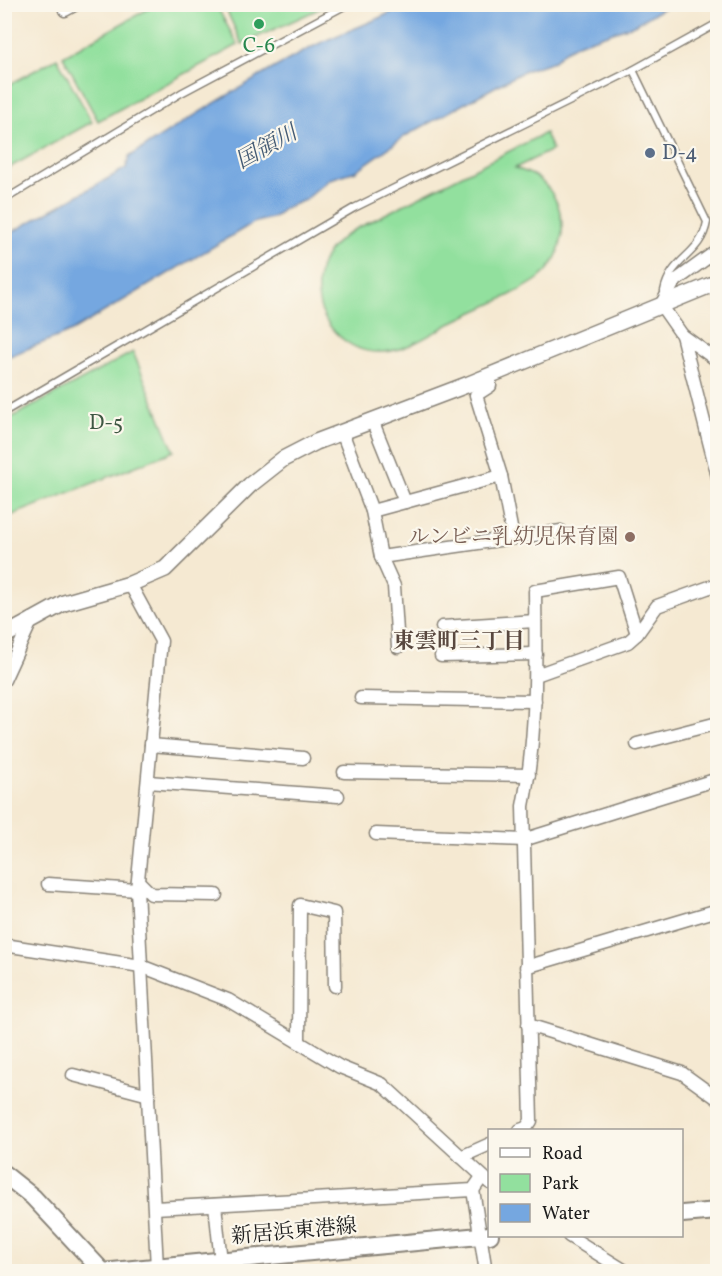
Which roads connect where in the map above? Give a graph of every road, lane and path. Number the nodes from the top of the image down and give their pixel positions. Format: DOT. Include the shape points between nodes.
graph roads {
  1 [pos="348,4"];
  2 [pos="717,23"];
  3 [pos="633,70"];
  4 [pos="4,200"];
  5 [pos="717,250"];
  6 [pos="717,282"];
  7 [pos="661,305"];
  8 [pos="682,335"];
  9 [pos="717,361"];
  10 [pos="490,376"];
  11 [pos="4,412"];
  12 [pos="372,420"];
  13 [pos="342,432"];
  14 [pos="501,476"];
  15 [pos="717,477"];
  16 [pos="405,502"];
  17 [pos="372,511"];
  18 [pos="561,531"];
  19 [pos="513,538"];
  20 [pos="381,557"];
  21 [pos="129,584"];
  22 [pos="717,584"];
  23 [pos="32,620"];
  24 [pos="536,621"];
  25 [pos="442,627"];
  26 [pos="637,634"];
  27 [pos="4,636"];
  28 [pos="398,647"];
  29 [pos="536,654"];
  30 [pos="441,656"];
  31 [pos="536,675"];
  32 [pos="4,680"];
  33 [pos="361,698"];
  34 [pos="535,701"];
  35 [pos="717,723"];
  36 [pos="151,744"];
  37 [pos="637,744"];
  38 [pos="303,758"];
  39 [pos="344,772"];
  40 [pos="529,775"];
  41 [pos="717,779"];
  42 [pos="148,782"];
  43 [pos="338,796"];
  44 [pos="376,834"];
  45 [pos="523,840"];
  46 [pos="48,884"];
  47 [pos="138,885"];
  48 [pos="216,895"];
  49 [pos="717,910"];
  50 [pos="4,945"];
  51 [pos="141,966"];
  52 [pos="526,967"];
  53 [pos="335,986"];
  54 [pos="528,1025"];
  55 [pos="300,1042"];
  56 [pos="73,1075"];
  57 [pos="149,1095"];
  58 [pos="717,1099"];
  59 [pos="524,1129"];
  60 [pos="488,1144"];
  61 [pos="461,1157"];
  62 [pos="4,1174"];
  63 [pos="486,1180"];
  64 [pos="473,1190"];
  65 [pos="215,1205"];
  66 [pos="155,1209"];
  67 [pos="717,1211"];
  68 [pos="683,1214"];
  69 [pos="485,1236"];
  70 [pos="571,1237"];
  71 [pos="220,1262"];
  72 [pos="157,1267"];
  73 [pos="202,1267"];
  74 [pos="102,1272"];
  75 [pos="486,1272"];
  76 [pos="627,1272"];
  1 -- 4 [label="lane" via="181,93"];
  2 -- 3 [label="lane"];
  3 -- 7 [label="lane" via="707,222 702,240 668,274"];
  3 -- 11 [label="lane" via="354,208"];
  5 -- 7 [label="street" via="674,282"];
  6 -- 7 [label="street"];
  7 -- 8 [label="street"];
  7 -- 10 [label="street"];
  8 -- 9 [label="street"];
  8 -- 15 [label="street"];
  10 -- 12 [label="street"];
  10 -- 14 [label="street" via="490,386 476,395"];
  12 -- 13 [label="street"];
  12 -- 16 [label="street"];
  13 -- 17 [label="street"];
  13 -- 21 [label="street" via="284,459 250,485 165,569"];
  14 -- 16 [label="street"];
  14 -- 19 [label="street"];
  16 -- 17 [label="street"];
  17 -- 20 [label="street"];
  18 -- 19 [label="street"];
  19 -- 20 [label="street"];
  20 -- 28 [label="street" via="394,586"];
  21 -- 23 [label="street" via="64,603"];
  21 -- 36 [label="street" via="161,641"];
  22 -- 26 [label="street" via="657,606"];
  23 -- 27 [label="street"];
  23 -- 32 [label="street"];
  24 -- 25 [label="street"];
  24 -- 26 [label="street" via="535,591 619,577"];
  24 -- 29 [label="street"];
  26 -- 31 [label="street" via="628,642"];
  29 -- 30 [label="street"];
  29 -- 31 [label="street"];
  31 -- 34 [label="street"];
  33 -- 34 [label="street"];
  34 -- 40 [label="street"];
  35 -- 37 [label="street"];
  36 -- 38 [label="street"];
  36 -- 42 [label="street"];
  39 -- 40 [label="street"];
  40 -- 45 [label="street" via="523,806"];
  41 -- 45 [label="street"];
  42 -- 43 [label="street"];
  42 -- 47 [label="street"];
  44 -- 45 [label="street"];
  45 -- 52 [label="street"];
  46 -- 47 [label="street"];
  47 -- 48 [label="street" via="151,894"];
  47 -- 51 [label="street"];
  49 -- 52 [label="street"];
  50 -- 51 [label="street"];
  51 -- 55 [label="street" via="228,1000"];
  51 -- 57 [label="street"];
  52 -- 54 [label="street"];
  53 -- 55 [label="street" via="334,913 300,904"];
  54 -- 58 [label="street" via="682,1073"];
  54 -- 59 [label="street" via="531,1120"];
  55 -- 61 [label="street" via="340,1067 382,1083"];
  56 -- 57 [label="street"];
  57 -- 66 [label="street"];
  60 -- 61 [label="street"];
  61 -- 63 [label="street"];
  62 -- 74 [label="main road" via="33,1197"];
  63 -- 64 [label="street"];
  64 -- 65 [label="street"];
  64 -- 69 [label="street"];
  65 -- 66 [label="street"];
  65 -- 71 [label="street"];
  66 -- 72 [label="street"];
  67 -- 68 [label="main road"];
  69 -- 71 [label="main road, 新居浜東港線"];
  69 -- 75 [label="street"];
  70 -- 76 [label="street"];
  71 -- 73 [label="main road, 新居浜東港線"];
  72 -- 73 [label="main road, 新居浜東港線"];
  72 -- 74 [label="main road, 新居浜東港線"];
}
